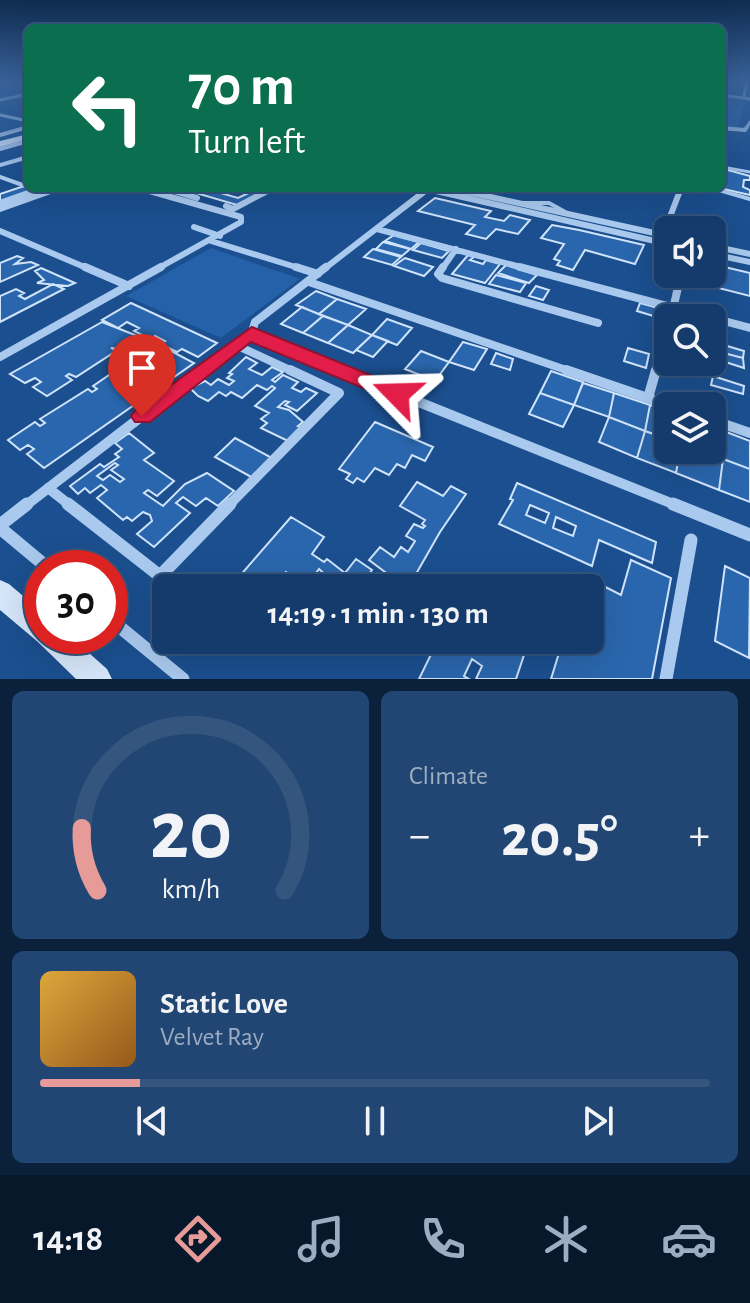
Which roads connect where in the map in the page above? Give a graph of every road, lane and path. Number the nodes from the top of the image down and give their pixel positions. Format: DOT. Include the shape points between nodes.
graph roads {
  1 [pos="0,115"];
  2 [pos="24,120"];
  3 [pos="750,122"];
  4 [pos="726,128"];
  5 [pos="24,138"];
  6 [pos="24,139"];
  7 [pos="0,142"];
  8 [pos="24,158"];
  9 [pos="0,165"];
  10 [pos="726,168"];
  11 [pos="750,172"];
  12 [pos="0,177"];
  13 [pos="24,185"];
  14 [pos="27,192"];
  15 [pos="46,192"];
  16 [pos="155,192"];
  17 [pos="177,192"];
  18 [pos="265,192"];
  19 [pos="421,192"];
  20 [pos="443,192"];
  21 [pos="468,192"];
  22 [pos="680,192"];
  23 [pos="720,192"];
  24 [pos="750,199"];
  25 [pos="0,206"];
  26 [pos="229,210"];
  27 [pos="672,216"];
  28 [pos="194,227"];
  29 [pos="377,229"];
  30 [pos="0,231"];
  31 [pos="654,233"];
  32 [pos="220,236"];
  33 [pos="211,241"];
  34 [pos="654,241"];
  35 [pos="456,249"];
  36 [pos="726,249"];
  37 [pos="750,254"];
  38 [pos="726,257"];
  39 [pos="750,262"];
  40 [pos="318,274"];
  41 [pos="309,282"];
  42 [pos="129,286"];
  43 [pos="663,304"];
  44 [pos="726,321"];
  45 [pos="598,323"];
  46 [pos="750,328"];
  47 [pos="252,332"];
  48 [pos="236,345"];
  49 [pos="0,357"];
  50 [pos="654,376"];
  51 [pos="648,398"];
  52 [pos="654,400"];
  53 [pos="726,425"];
  54 [pos="750,433"];
  55 [pos="48,488"];
  56 [pos="0,527"];
  57 [pos="750,535"];
  58 [pos="691,540"];
  59 [pos="27,550"];
  60 [pos="0,593"];
  61 [pos="24,614"];
  62 [pos="128,634"];
  63 [pos="69,654"];
  64 [pos="97,679"];
  65 [pos="183,679"];
  66 [pos="666,679"];
  1 -- 2 [label="street"];
  3 -- 4 [label="street" via="745,130"];
  5 -- 7 [label="main road"];
  6 -- 7 [label="main road"];
  8 -- 9 [label="street"];
  10 -- 11 [label="lane"];
  12 -- 13 [label="street"];
  14 -- 25 [label="street"];
  15 -- 25 [label="street"];
  16 -- 26 [label="street"];
  17 -- 26 [label="street"];
  18 -- 26 [label="street"];
  19 -- 29 [label="street"];
  20 -- 34 [label="street"];
  21 -- 31 [label="street"];
  22 -- 27 [label="street"];
  23 -- 24 [label="lane"];
  26 -- 32 [label="street" via="241,222"];
  28 -- 32 [label="street"];
  29 -- 35 [label="street"];
  29 -- 40 [label="street"];
  30 -- 42 [label="street"];
  32 -- 33 [label="street"];
  33 -- 40 [label="street"];
  33 -- 42 [label="street"];
  35 -- 43 [label="street"];
  35 -- 45 [label="street" via="439,269 442,278"];
  36 -- 37 [label="street"];
  38 -- 39 [label="street"];
  40 -- 41 [label="street"];
  41 -- 47 [label="street" via="255,322"];
  41 -- 51 [label="street"];
  42 -- 49 [label="street"];
  44 -- 46 [label="street"];
  47 -- 48 [label="street"];
  47 -- 57 [label="street"];
  48 -- 55 [label="street"];
  48 -- 55 [label="street" via="339,393 160,576"];
  50 -- 51 [label="street"];
  51 -- 52 [label="street"];
  53 -- 54 [label="street"];
  55 -- 56 [label="street"];
  56 -- 59 [label="street"];
  58 -- 66 [label="street"];
  60 -- 61 [label="main road"];
  62 -- 65 [label="street"];
  63 -- 64 [label="main road"];
}
